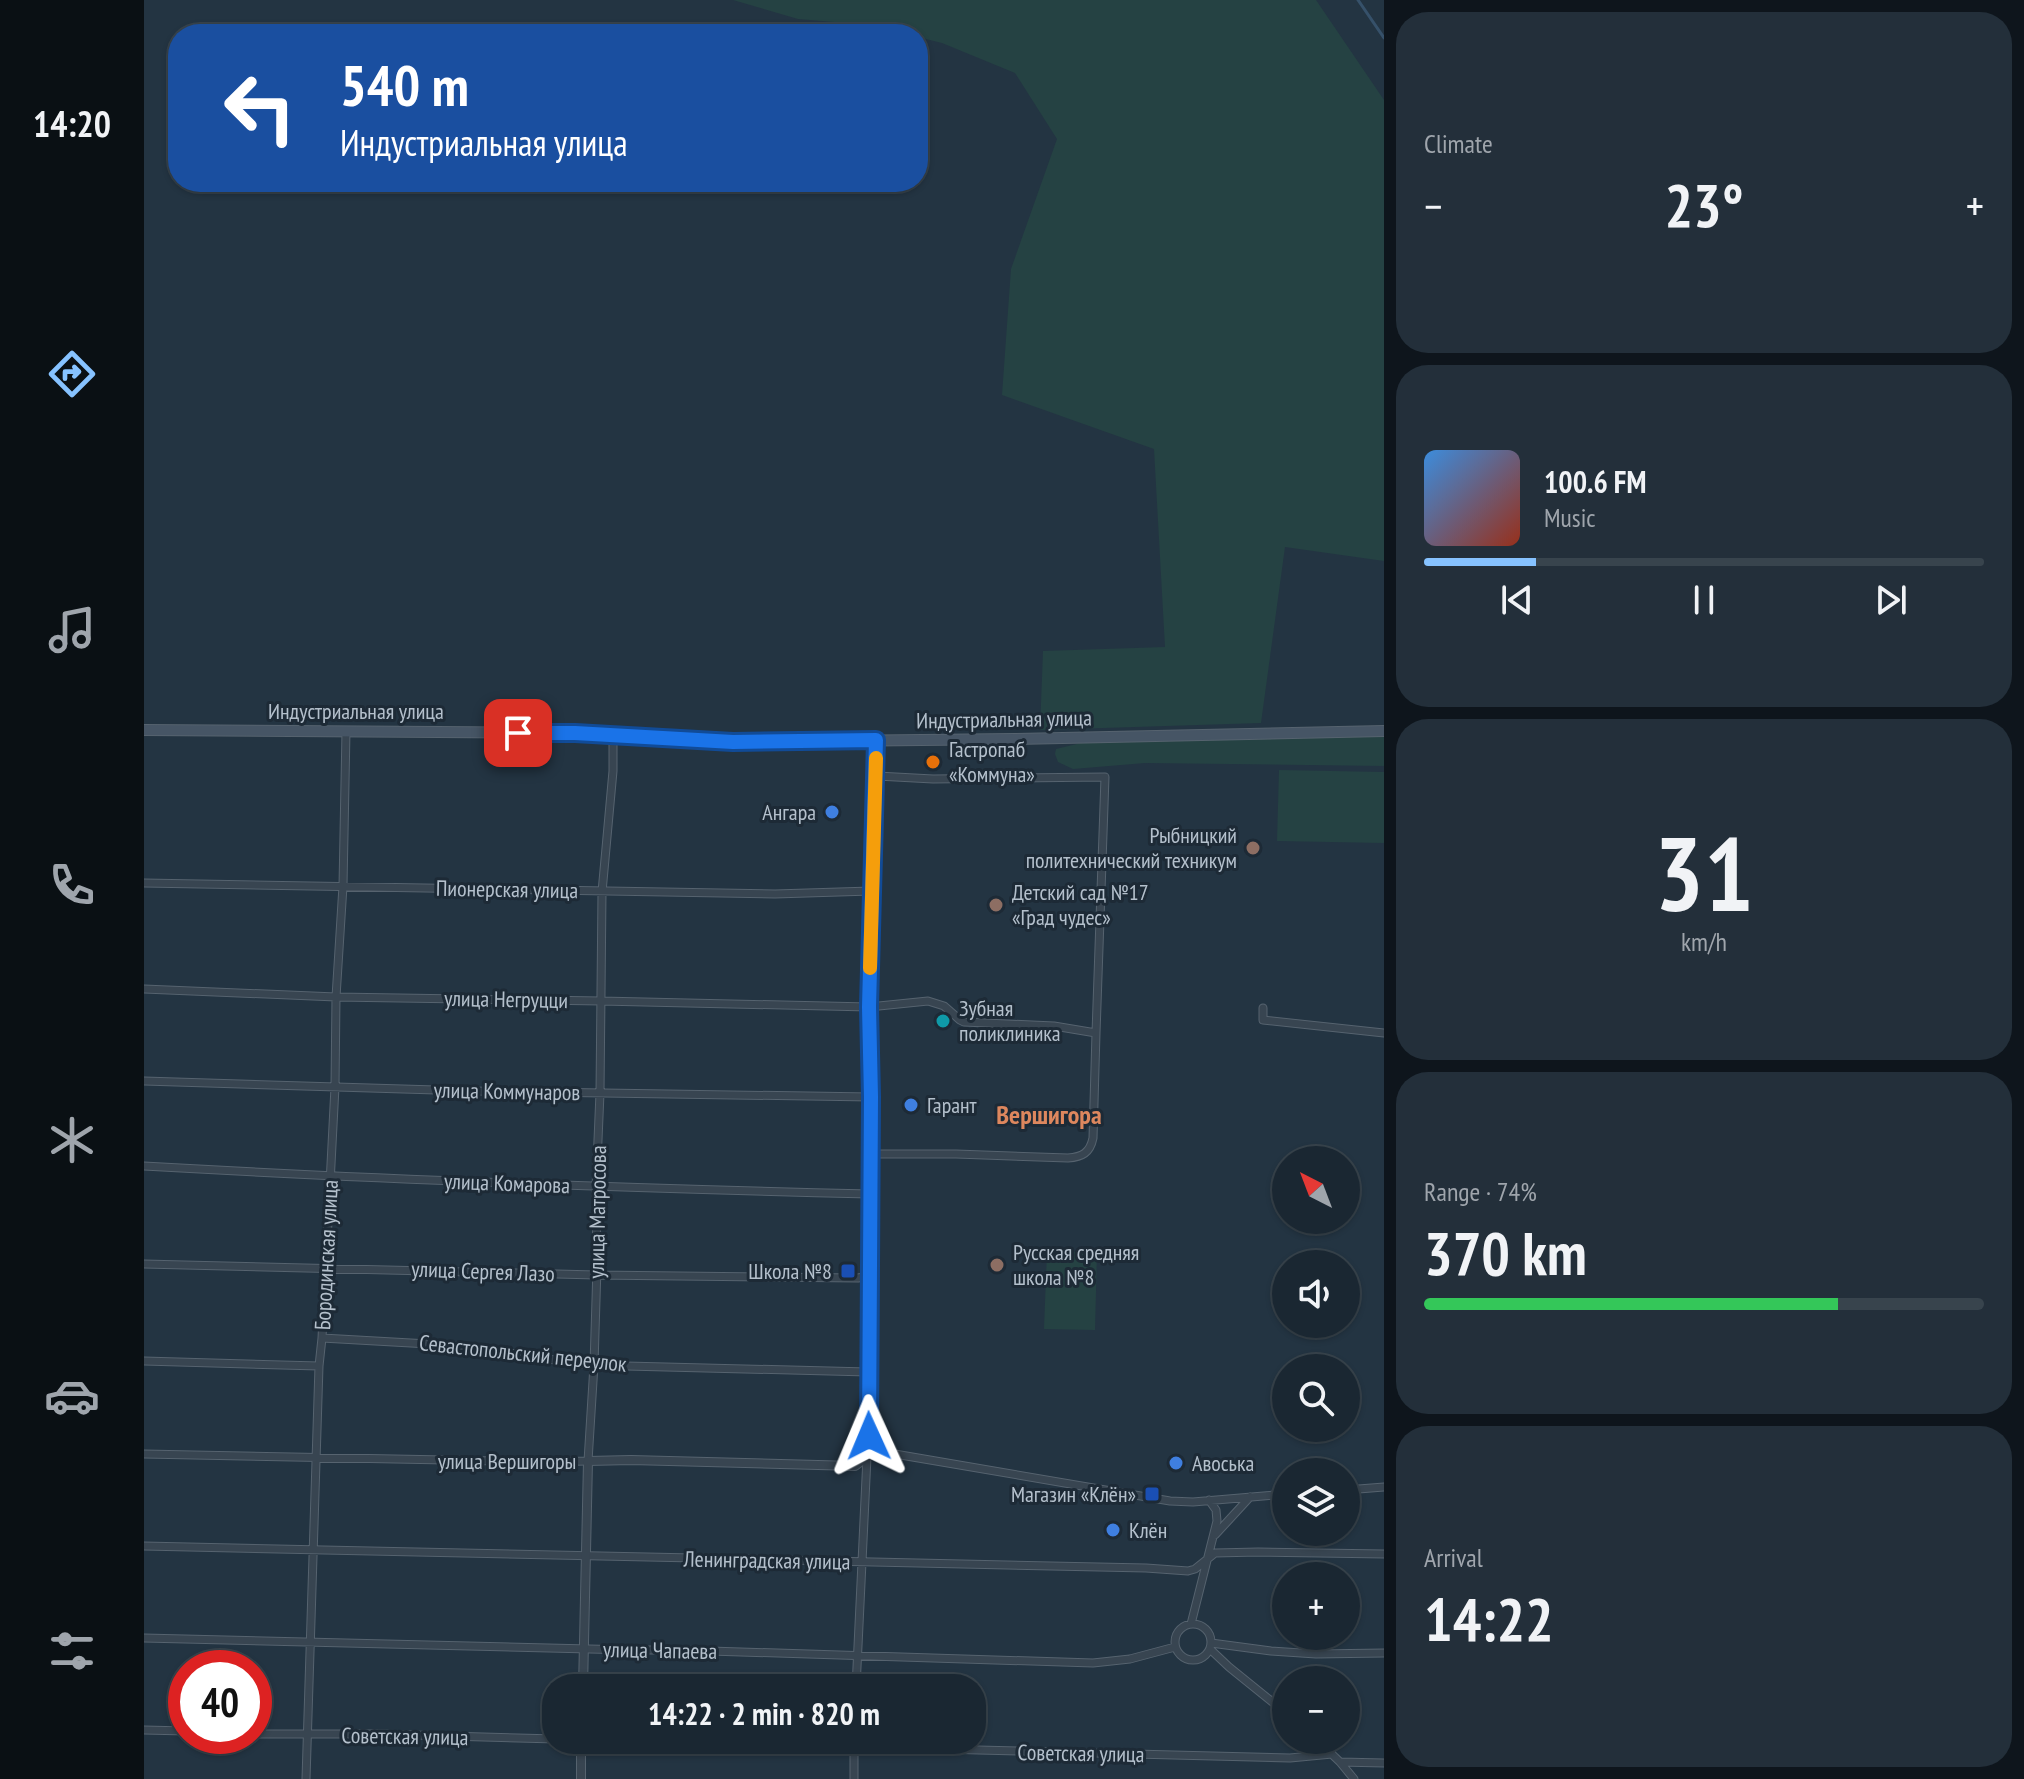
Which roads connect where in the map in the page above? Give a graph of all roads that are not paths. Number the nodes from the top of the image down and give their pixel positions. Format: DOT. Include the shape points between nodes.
graph roads {
  1 [pos="144,730"];
  2 [pos="346,731"];
  3 [pos="1384,731"];
  4 [pos="613,735"];
  5 [pos="876,740"];
  6 [pos="877,776"];
  7 [pos="144,883"];
  8 [pos="343,886"];
  9 [pos="871,891"];
  10 [pos="602,892"];
  11 [pos="144,989"];
  12 [pos="336,997"];
  13 [pos="601,1001"];
  14 [pos="869,1007"];
  15 [pos="1263,1008"];
  16 [pos="1096,1033"];
  17 [pos="1384,1033"];
  18 [pos="144,1081"];
  19 [pos="335,1087"];
  20 [pos="600,1093"];
  21 [pos="871,1097"];
  22 [pos="870,1154"];
  23 [pos="144,1166"];
  24 [pos="331,1177"];
  25 [pos="596,1187"];
  26 [pos="870,1194"];
  27 [pos="144,1264"];
  28 [pos="325,1267"];
  29 [pos="596,1275"];
  30 [pos="870,1276"];
  31 [pos="322,1338"];
  32 [pos="144,1361"];
  33 [pos="594,1365"];
  34 [pos="319,1366"];
  35 [pos="868,1372"];
  36 [pos="869,1436"];
  37 [pos="883,1452"];
  38 [pos="144,1454"];
  39 [pos="867,1457"];
  40 [pos="316,1459"];
  41 [pos="588,1461"];
  42 [pos="1384,1487"];
  43 [pos="1360,1489"];
  44 [pos="1272,1495"];
  45 [pos="1251,1496"];
  46 [pos="1209,1500"];
  47 [pos="1214,1537"];
  48 [pos="144,1546"];
  49 [pos="314,1551"];
  50 [pos="1384,1554"];
  51 [pos="585,1557"];
  52 [pos="1208,1558"];
  53 [pos="862,1562"];
  54 [pos="1191,1624"];
  55 [pos="144,1638"];
  56 [pos="310,1642"];
  57 [pos="1210,1646"];
  58 [pos="1175,1647"];
  59 [pos="585,1649"];
  60 [pos="1384,1653"];
  61 [pos="858,1654"];
  62 [pos="584,1674"];
  63 [pos="857,1674"];
  64 [pos="1272,1702"];
  65 [pos="144,1730"];
  66 [pos="168,1731"];
  67 [pos="272,1734"];
  68 [pos="307,1734"];
  69 [pos="542,1739"];
  70 [pos="986,1748"];
  71 [pos="581,1754"];
  72 [pos="854,1754"];
  73 [pos="1332,1754"];
  74 [pos="1340,1762"];
  75 [pos="1384,1763"];
  76 [pos="306,1779"];
  77 [pos="581,1779"];
  78 [pos="854,1779"];
  79 [pos="1354,1779"];
  1 -- 2 [label="main road, Индустриальная улица"];
  2 -- 4 [label="main road, Индустриальная улица"];
  2 -- 8 [label="street, Бородинская улица"];
  3 -- 5 [label="main road, Индустриальная улица"];
  4 -- 5 [label="main road, Индустриальная улица" via="733,742"];
  4 -- 10 [label="street, улица Матросова"];
  5 -- 6 [label="street"];
  6 -- 9 [label="street"];
  6 -- 16 [label="street" via="1105,777"];
  7 -- 8 [label="street, Пионерская улица"];
  8 -- 10 [label="street, Пионерская улица"];
  8 -- 12 [label="street, Бородинская улица"];
  9 -- 10 [label="street, Пионерская улица"];
  9 -- 14 [label="street"];
  10 -- 13 [label="street, улица Матросова"];
  11 -- 12 [label="street, улица Негруцци"];
  12 -- 13 [label="street, улица Негруцци"];
  12 -- 19 [label="street, Бородинская улица"];
  13 -- 14 [label="street, улица Негруцци"];
  13 -- 20 [label="street, улица Матросова"];
  14 -- 16 [label="street, улица Негруцци" via="928,1001 964,1022"];
  14 -- 21 [label="street"];
  15 -- 17 [label="street" via="1263,1020"];
  16 -- 22 [label="street" via="1093,1138 1085,1154"];
  18 -- 19 [label="street, улица Коммунаров"];
  19 -- 20 [label="street, улица Коммунаров"];
  19 -- 24 [label="street, Бородинская улица"];
  20 -- 21 [label="street, улица Коммунаров"];
  20 -- 25 [label="street, улица Матросова"];
  21 -- 22 [label="street"];
  22 -- 26 [label="street"];
  23 -- 24 [label="street, улица Комарова"];
  24 -- 25 [label="street, улица Комарова"];
  24 -- 28 [label="street, Бородинская улица"];
  25 -- 26 [label="street, улица Комарова"];
  25 -- 29 [label="street, улица Матросова"];
  26 -- 30 [label="street"];
  27 -- 28 [label="street, улица Сергея Лазо"];
  28 -- 29 [label="street, улица Сергея Лазо"];
  28 -- 31 [label="street, Бородинская улица"];
  29 -- 30 [label="street, улица Сергея Лазо"];
  29 -- 33 [label="street, улица Матросова"];
  30 -- 35 [label="street"];
  31 -- 33 [label="street, Севастопольский переулок" via="464,1346"];
  31 -- 34 [label="street, Бородинская улица"];
  32 -- 34 [label="street"];
  33 -- 35 [label="street, Севастопольский переулок"];
  33 -- 41 [label="street, улица Матросова"];
  34 -- 40 [label="street, Бородинская улица"];
  35 -- 36 [label="street"];
  36 -- 37 [label="street"];
  36 -- 39 [label="street"];
  37 -- 39 [label="street"];
  37 -- 46 [label="street" via="1170,1501"];
  38 -- 40 [label="street, улица Вершигоры"];
  39 -- 41 [label="street, улица Вершигоры" via="855,1466"];
  39 -- 53 [label="street"];
  40 -- 41 [label="street, улица Вершигоры"];
  40 -- 49 [label="street, Бородинская улица"];
  41 -- 51 [label="street, улица Матросова"];
  42 -- 43 [label="street"];
  44 -- 45 [label="street"];
  45 -- 46 [label="street"];
  45 -- 47 [label="street"];
  46 -- 47 [label="street" via="1217,1514"];
  47 -- 52 [label="street"];
  48 -- 49 [label="street, Ленинградская улица"];
  49 -- 51 [label="street, Ленинградская улица"];
  49 -- 56 [label="street, Бородинская улица"];
  50 -- 52 [label="street, Ленинградская улица" via="1238,1552"];
  51 -- 53 [label="street, Ленинградская улица"];
  51 -- 59 [label="street, улица Матросова"];
  52 -- 53 [label="street, Ленинградская улица" via="1188,1571"];
  52 -- 54 [label="street"];
  53 -- 61 [label="street"];
  54 -- 57 [label="street" via="1203,1627"];
  54 -- 58 [label="street" via="1178,1632"];
  55 -- 56 [label="street, улица Чапаева"];
  56 -- 59 [label="street, улица Чапаева"];
  56 -- 68 [label="street, Бородинская улица"];
  57 -- 58 [label="street, улица Чапаева" via="1203,1658 1192,1661"];
  57 -- 60 [label="street, улица Чапаева"];
  57 -- 64 [label="street"];
  58 -- 61 [label="street, улица Чапаева" via="1093,1663"];
  59 -- 61 [label="street, улица Чапаева"];
  59 -- 62 [label="street, улица Матросова"];
  61 -- 63 [label="street"];
  65 -- 66 [label="street"];
  67 -- 68 [label="street, Советская улица"];
  68 -- 69 [label="street, Советская улица"];
  68 -- 76 [label="street, Бородинская улица"];
  70 -- 73 [label="street, Советская улица" via="1290,1758"];
  71 -- 77 [label="street"];
  72 -- 78 [label="street"];
  73 -- 74 [label="street"];
  74 -- 75 [label="street"];
  74 -- 79 [label="street"];
}
